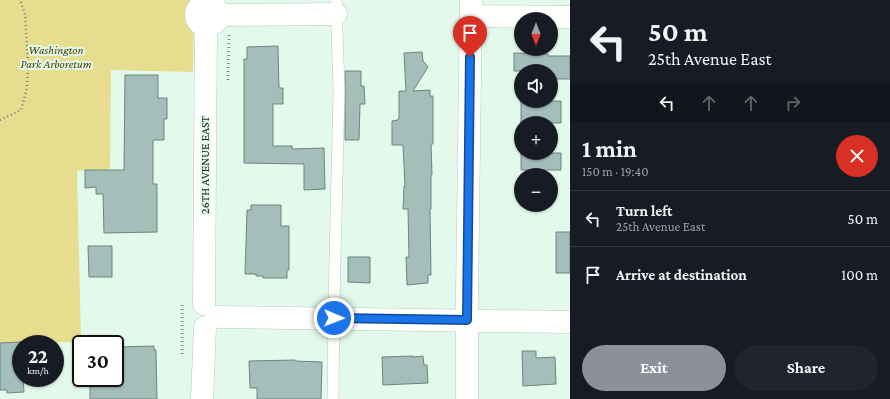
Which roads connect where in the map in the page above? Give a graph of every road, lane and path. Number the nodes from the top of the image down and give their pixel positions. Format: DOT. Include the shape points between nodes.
graph roads {
  1 [pos="20,0"];
  2 [pos="336,7"];
  3 [pos="470,8"];
  4 [pos="210,11"];
  5 [pos="570,17"];
  6 [pos="229,33"];
  7 [pos="228,80"];
  8 [pos="0,120"];
  9 [pos="208,316"];
  10 [pos="334,318"];
  11 [pos="467,320"];
  12 [pos="570,322"];
  13 [pos="202,399"];
  14 [pos="333,399"];
  15 [pos="467,399"];
  1 -- 8 [label="path" via="25,14 27,88 21,110"];
  2 -- 4 [label="street"];
  2 -- 10 [label="lane" via="339,90"];
  3 -- 5 [label="street"];
  3 -- 11 [label="street"];
  4 -- 9 [label="street, 26TH AVENUE EAST"];
  6 -- 7 [label="path"];
  9 -- 10 [label="street"];
  9 -- 13 [label="street, 26TH AVENUE EAST"];
  10 -- 11 [label="street"];
  10 -- 14 [label="lane"];
  11 -- 12 [label="street"];
  11 -- 15 [label="street"];
}
